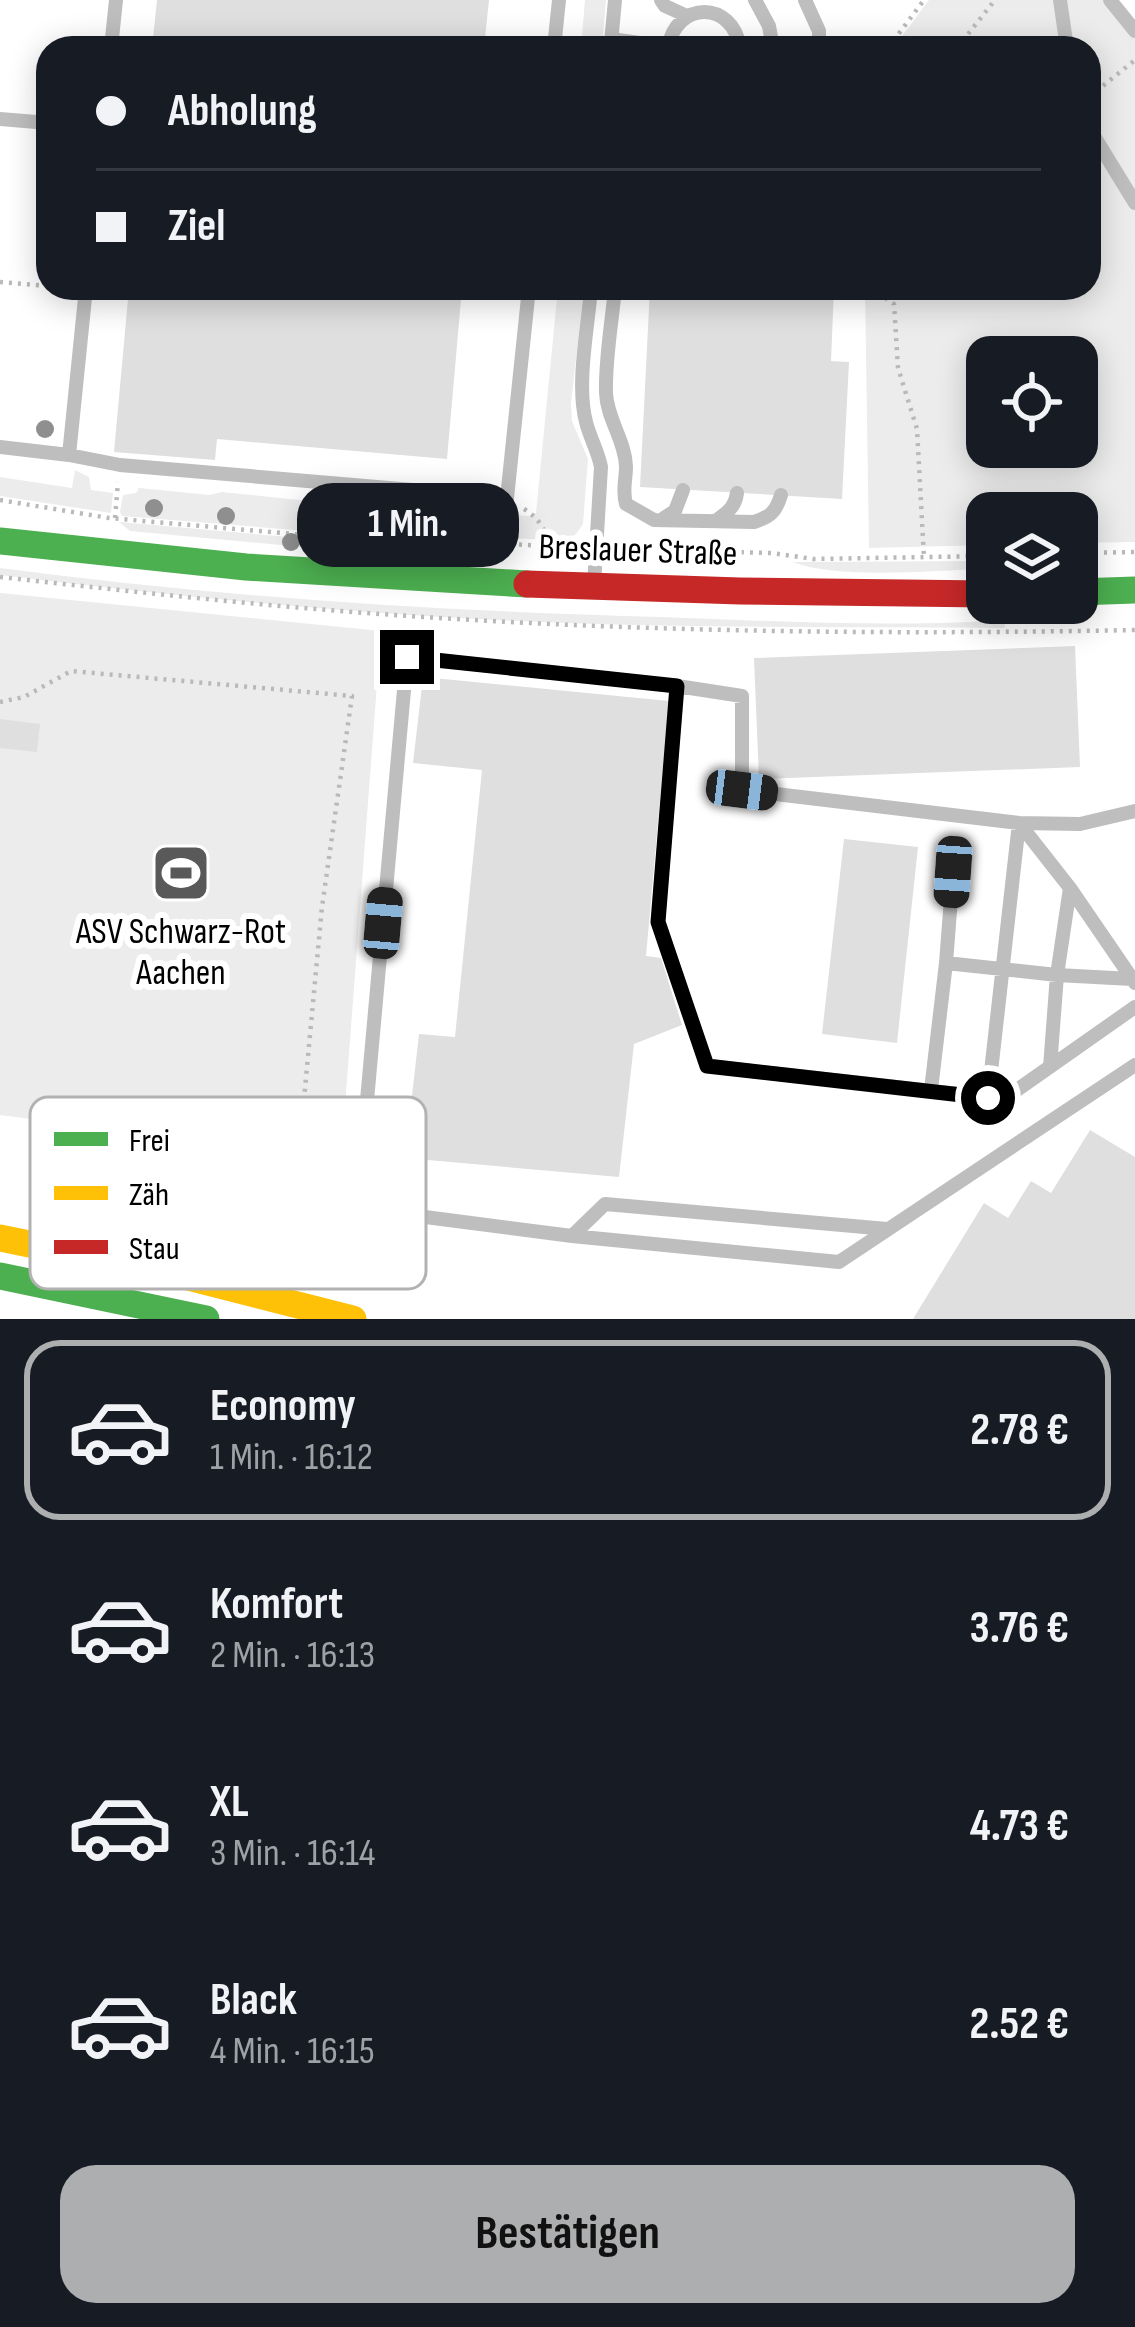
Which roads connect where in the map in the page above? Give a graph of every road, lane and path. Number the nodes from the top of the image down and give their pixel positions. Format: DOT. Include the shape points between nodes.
graph roads {
  1 [pos="116,0"];
  2 [pos="559,0"];
  3 [pos="615,0"];
  4 [pos="661,0"];
  5 [pos="754,0"];
  6 [pos="805,0"];
  7 [pos="925,0"];
  8 [pos="995,0"];
  9 [pos="1060,0"];
  10 [pos="1110,0"];
  11 [pos="687,16"];
  12 [pos="1135,31"];
  13 [pos="112,36"];
  14 [pos="555,36"];
  15 [pos="612,36"];
  16 [pos="670,36"];
  17 [pos="738,36"];
  18 [pos="771,36"];
  19 [pos="819,36"];
  20 [pos="897,36"];
  21 [pos="966,36"];
  22 [pos="1065,36"];
  23 [pos="1135,60"];
  24 [pos="1101,87"];
  25 [pos="0,119"];
  26 [pos="36,122"];
  27 [pos="1101,148"];
  28 [pos="1135,203"];
  29 [pos="0,282"];
  30 [pos="36,285"];
  31 [pos="85,300"];
  32 [pos="528,300"];
  33 [pos="590,300"];
  34 [pos="614,300"];
  35 [pos="887,300"];
  36 [pos="0,447"];
  37 [pos="69,455"];
  38 [pos="120,465"];
  39 [pos="683,490"];
  40 [pos="737,493"];
  41 [pos="781,496"];
  42 [pos="507,498"];
  43 [pos="0,500"];
  44 [pos="112,518"];
  45 [pos="661,520"];
  46 [pos="714,522"];
  47 [pos="2,540"];
  48 [pos="550,547"];
  49 [pos="596,548"];
  50 [pos="1135,552"];
  51 [pos="1098,553"];
  52 [pos="966,557"];
  53 [pos="924,558"];
  54 [pos="594,586"];
  55 [pos="1135,590"];
  56 [pos="1098,591"];
  57 [pos="966,594"];
  58 [pos="677,686"];
  59 [pos="0,703"];
  60 [pos="1135,812"];
  61 [pos="1019,823"];
  62 [pos="953,872"];
  63 [pos="1070,888"];
  64 [pos="946,963"];
  65 [pos="1001,968"];
  66 [pos="1057,975"];
  67 [pos="1134,981"];
  68 [pos="1135,1007"];
  69 [pos="1135,1065"];
  70 [pos="1051,1066"];
  71 [pos="931,1090"];
  72 [pos="304,1097"];
  73 [pos="367,1097"];
  74 [pos="988,1098"];
  75 [pos="426,1217"];
  76 [pos="887,1229"];
  77 [pos="572,1236"];
  78 [pos="0,1238"];
  79 [pos="30,1244"];
  80 [pos="0,1276"];
  81 [pos="30,1282"];
  82 [pos="62,1289"];
  83 [pos="235,1289"];
  84 [pos="206,1319"];
  85 [pos="352,1319"];
  1 -- 13 [label="lane"];
  2 -- 14 [label="lane"];
  3 -- 15 [label="lane"];
  4 -- 11 [label="lane"];
  5 -- 18 [label="lane"];
  6 -- 19 [label="lane"];
  7 -- 20 [label="path"];
  8 -- 21 [label="path"];
  9 -- 22 [label="lane"];
  10 -- 12 [label="lane"];
  11 -- 16 [label="lane"];
  11 -- 17 [label="lane" via="721,15"];
  23 -- 24 [label="path"];
  25 -- 26 [label="lane"];
  27 -- 28 [label="lane"];
  29 -- 30 [label="path"];
  31 -- 37 [label="lane"];
  32 -- 42 [label="lane"];
  33 -- 49 [label="lane" via="583,396 601,467"];
  34 -- 45 [label="lane" via="606,391 626,466 622,490 626,504"];
  35 -- 53 [label="path" via="917,429"];
  36 -- 37 [label="lane"];
  37 -- 38 [label="lane"];
  38 -- 42 [label="lane"];
  38 -- 44 [label="path"];
  39 -- 45 [label="lane" via="675,512"];
  40 -- 46 [label="lane"];
  41 -- 46 [label="lane" via="769,517"];
  42 -- 48 [label="path" via="535,516"];
  43 -- 44 [label="path"];
  44 -- 48 [label="path" via="397,543"];
  45 -- 46 [label="lane"];
  47 -- 54 [label="main road, Breslauer Straße" via="386,578"];
  48 -- 49 [label="path"];
  49 -- 53 [label="path"];
  49 -- 54 [label="lane"];
  50 -- 51 [label="path"];
  52 -- 53 [label="path"];
  54 -- 57 [label="main road, Breslauer Straße"];
  55 -- 56 [label="main road"];
  58 -- 61 [label="lane" via="742,696 742,790"];
  58 -- 71 [label="lane" via="658,922 707,1066"];
  58 -- 73 [label="lane" via="407,657"];
  59 -- 72 [label="path" via="70,671 352,696"];
  60 -- 61 [label="lane" via="1080,824"];
  61 -- 63 [label="lane"];
  61 -- 65 [label="lane"];
  62 -- 64 [label="lane"];
  63 -- 66 [label="lane"];
  63 -- 67 [label="lane"];
  64 -- 65 [label="lane"];
  64 -- 71 [label="lane"];
  65 -- 66 [label="lane"];
  65 -- 74 [label="lane"];
  66 -- 67 [label="lane"];
  66 -- 70 [label="lane"];
  68 -- 70 [label="lane"];
  69 -- 76 [label="lane"];
  70 -- 74 [label="lane" via="1004,1099"];
  71 -- 74 [label="lane"];
  75 -- 77 [label="lane"];
  76 -- 77 [label="lane" via="839,1262"];
  76 -- 77 [label="lane" via="605,1204"];
  78 -- 79 [label="main road"];
  80 -- 81 [label="main road"];
  82 -- 84 [label="main road"];
  83 -- 85 [label="main road"];
}
